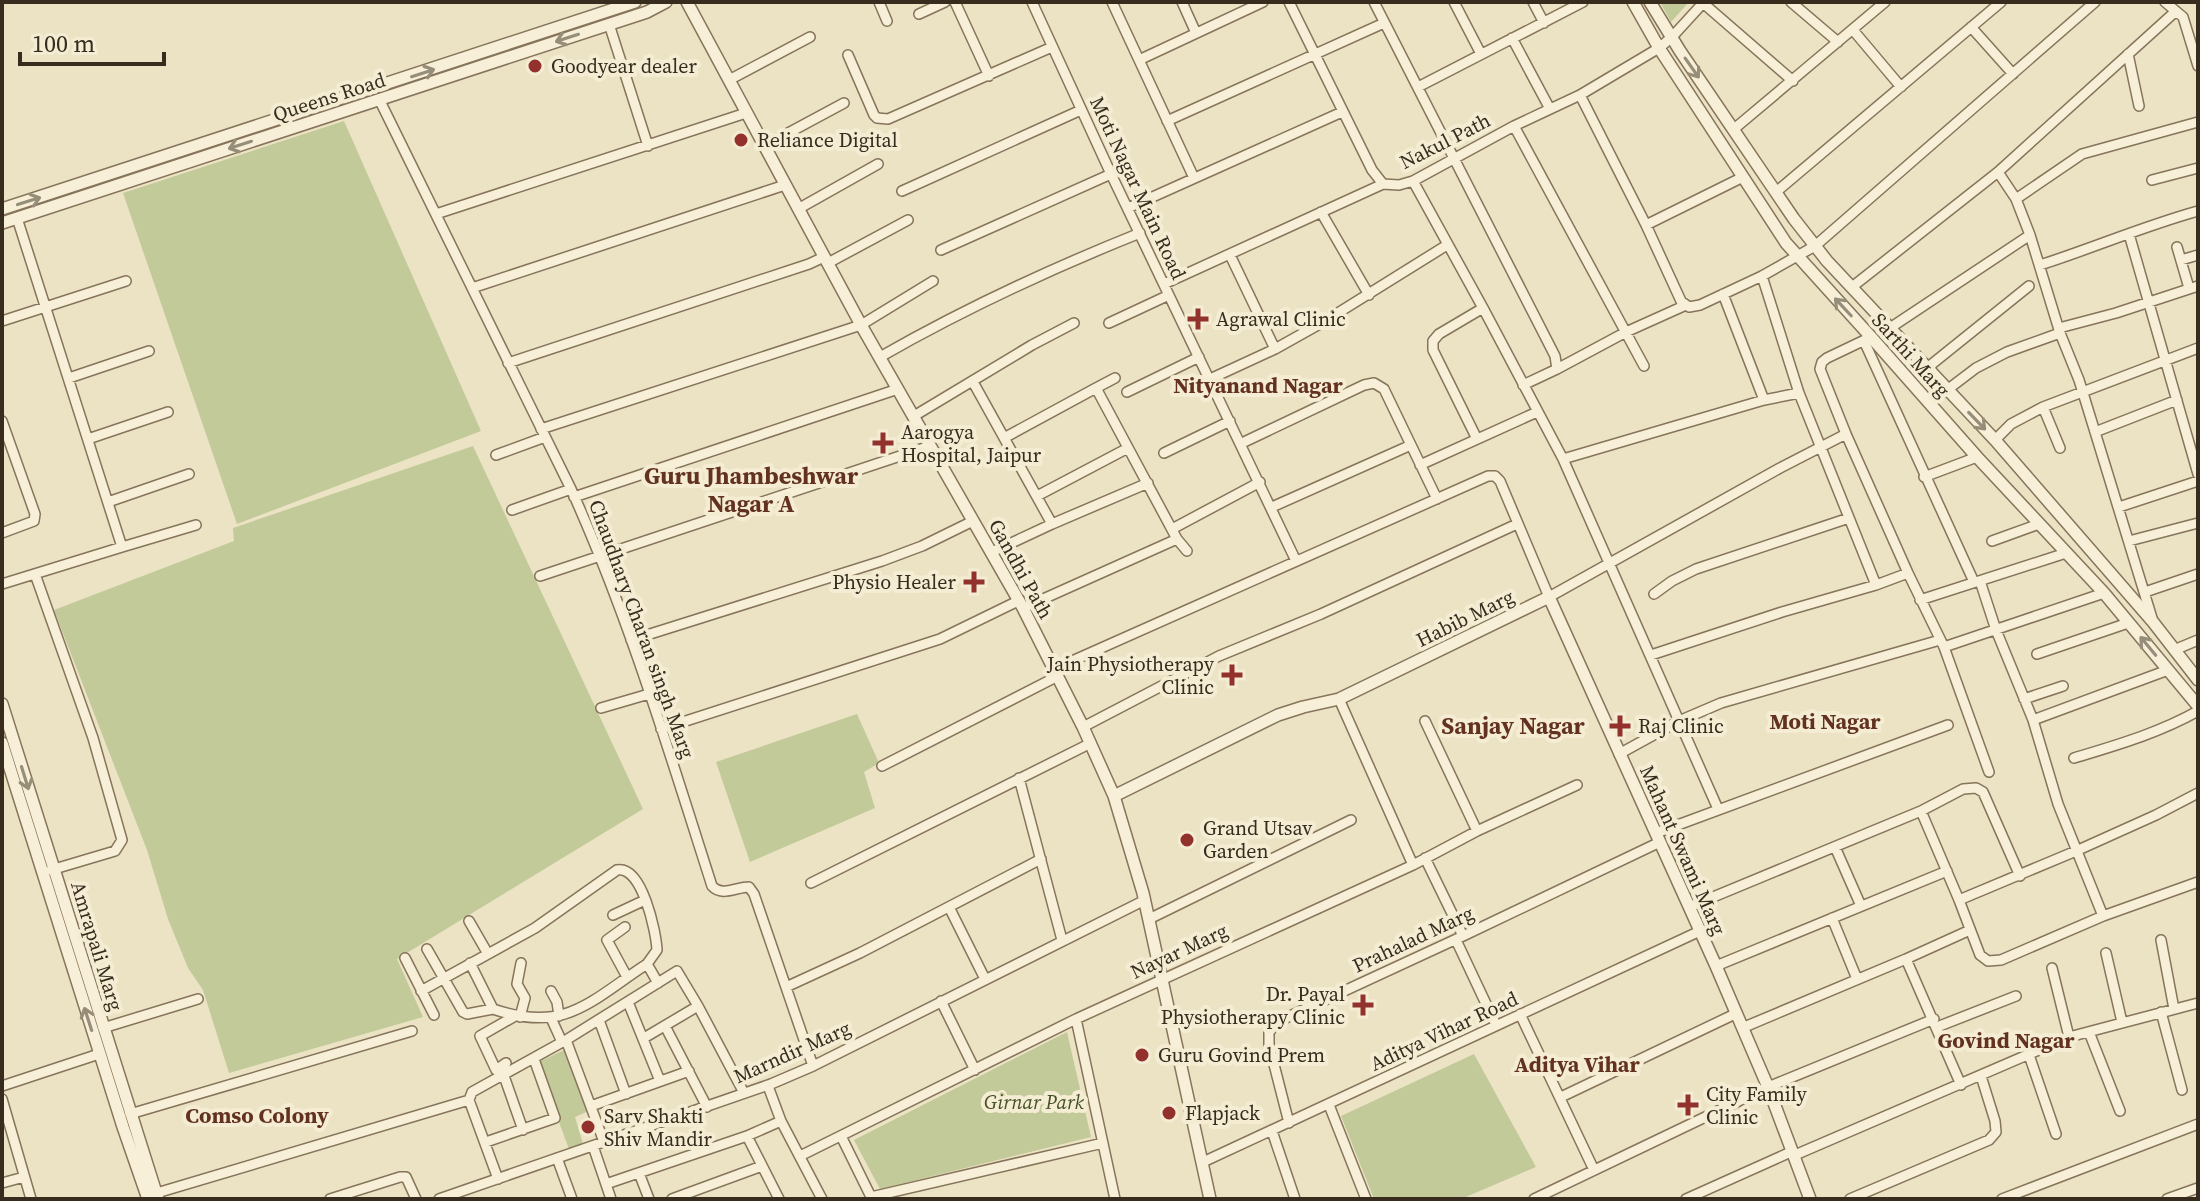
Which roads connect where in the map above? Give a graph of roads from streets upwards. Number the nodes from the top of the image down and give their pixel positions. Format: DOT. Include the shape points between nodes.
graph roads {
  1 [pos="635,2"];
  2 [pos="666,2"];
  3 [pos="687,2"];
  4 [pos="879,2"];
  5 [pos="945,2"];
  6 [pos="955,2"];
  7 [pos="1032,2"];
  8 [pos="1112,2"];
  9 [pos="1182,2"];
  10 [pos="1263,2"];
  11 [pos="1289,2"];
  12 [pos="1374,2"];
  13 [pos="1454,2"];
  14 [pos="1533,2"];
  15 [pos="1583,2"];
  16 [pos="1633,2"];
  17 [pos="1650,2"];
  18 [pos="1704,2"];
  19 [pos="1791,2"];
  20 [pos="2001,2"];
  21 [pos="2095,2"];
  22 [pos="2165,2"];
  23 [pos="1877,4"];
  24 [pos="2176,11"];
  25 [pos="919,14"];
  26 [pos="887,21"];
  27 [pos="1384,23"];
  28 [pos="1544,23"];
  29 [pos="609,24"];
  30 [pos="1971,27"];
  31 [pos="1853,30"];
  32 [pos="1196,33"];
  33 [pos="810,37"];
  34 [pos="1672,37"];
  35 [pos="1512,38"];
  36 [pos="1838,42"];
  37 [pos="1052,47"];
  38 [pos="1659,48"];
  39 [pos="1314,54"];
  40 [pos="1481,54"];
  41 [pos="2128,54"];
  42 [pos="848,55"];
  43 [pos="1139,60"];
  44 [pos="2198,66"];
  45 [pos="2013,74"];
  46 [pos="989,76"];
  47 [pos="729,80"];
  48 [pos="1793,81"];
  49 [pos="1418,87"];
  50 [pos="1901,87"];
  51 [pos="1580,95"];
  52 [pos="379,99"];
  53 [pos="844,103"];
  54 [pos="2139,106"];
  55 [pos="1550,109"];
  56 [pos="1081,110"];
  57 [pos="1342,112"];
  58 [pos="746,113"];
  59 [pos="1167,121"];
  60 [pos="2198,122"];
  61 [pos="1514,126"];
  62 [pos="1734,129"];
  63 [pos="648,146"];
  64 [pos="764,146"];
  65 [pos="1453,158"];
  66 [pos="878,164"];
  67 [pos="2198,168"];
  68 [pos="1998,172"];
  69 [pos="1111,174"];
  70 [pos="1743,177"];
  71 [pos="1194,178"];
  72 [pos="2152,180"];
  73 [pos="1413,181"];
  74 [pos="1383,184"];
  75 [pos="785,185"];
  76 [pos="902,191"];
  77 [pos="1776,192"];
  78 [pos="2016,199"];
  79 [pos="1128,208"];
  80 [pos="2,209"];
  81 [pos="798,209"];
  82 [pos="2198,211"];
  83 [pos="1321,212"];
  84 [pos="436,214"];
  85 [pos="17,218"];
  86 [pos="908,220"];
  87 [pos="2,223"];
  88 [pos="1646,225"];
  89 [pos="1140,233"];
  90 [pos="2129,234"];
  91 [pos="2030,235"];
  92 [pos="1447,245"];
  93 [pos="1815,246"];
  94 [pos="2177,247"];
  95 [pos="941,250"];
  96 [pos="1230,255"];
  97 [pos="2198,255"];
  98 [pos="1798,256"];
  99 [pos="826,260"];
  100 [pos="2181,260"];
  101 [pos="2040,265"];
  102 [pos="1762,276"];
  103 [pos="126,281"];
  104 [pos="933,281"];
  105 [pos="1164,284"];
  106 [pos="2029,286"];
  107 [pos="1852,287"];
  108 [pos="2193,287"];
  109 [pos="472,288"];
  110 [pos="1723,294"];
  111 [pos="1169,295"];
  112 [pos="1369,295"];
  113 [pos="2150,302"];
  114 [pos="1688,306"];
  115 [pos="45,307"];
  116 [pos="1483,308"];
  117 [pos="2,321"];
  118 [pos="1074,323"];
  119 [pos="1109,323"];
  120 [pos="861,325"];
  121 [pos="1890,328"];
  122 [pos="2060,330"];
  123 [pos="1626,332"];
  124 [pos="1868,339"];
  125 [pos="2198,348"];
  126 [pos="1275,349"];
  127 [pos="149,351"];
  128 [pos="880,357"];
  129 [pos="1199,357"];
  130 [pos="2166,360"];
  131 [pos="508,363"];
  132 [pos="1644,366"];
  133 [pos="1927,368"];
  134 [pos="1557,369"];
  135 [pos="69,378"];
  136 [pos="1115,378"];
  137 [pos="1210,379"];
  138 [pos="973,382"];
  139 [pos="1523,385"];
  140 [pos="1096,388"];
  141 [pos="898,389"];
  142 [pos="1947,390"];
  143 [pos="1127,392"];
  144 [pos="1799,393"];
  145 [pos="2082,393"];
  146 [pos="1764,400"];
  147 [pos="2177,400"];
  148 [pos="1933,406"];
  149 [pos="2043,407"];
  150 [pos="168,412"];
  151 [pos="1537,412"];
  152 [pos="914,416"];
  153 [pos="2,421"];
  154 [pos="1230,421"];
  155 [pos="2095,432"];
  156 [pos="543,433"];
  157 [pos="1846,434"];
  158 [pos="1004,438"];
  159 [pos="88,439"];
  160 [pos="1477,439"];
  161 [pos="1995,440"];
  162 [pos="1242,443"];
  163 [pos="1411,445"];
  164 [pos="930,446"];
  165 [pos="1820,447"];
  166 [pos="1128,448"];
  167 [pos="2060,448"];
  168 [pos="1164,453"];
  169 [pos="2195,454"];
  170 [pos="496,455"];
  171 [pos="1977,457"];
  172 [pos="1563,459"];
  173 [pos="1420,465"];
  174 [pos="189,474"];
  175 [pos="2198,474"];
  176 [pos="1924,477"];
  177 [pos="2198,481"];
  178 [pos="1260,482"];
  179 [pos="1148,483"];
  180 [pos="572,493"];
  181 [pos="1037,496"];
  182 [pos="1437,499"];
  183 [pos="108,502"];
  184 [pos="1272,507"];
  185 [pos="2119,507"];
  186 [pos="512,510"];
  187 [pos="1849,518"];
  188 [pos="973,521"];
  189 [pos="2198,523"];
  190 [pos="1052,524"];
  191 [pos="1517,524"];
  192 [pos="2039,524"];
  193 [pos="196,525"];
  194 [pos="2,533"];
  195 [pos="1175,534"];
  196 [pos="1992,541"];
  197 [pos="2129,541"];
  198 [pos="122,547"];
  199 [pos="1187,551"];
  200 [pos="992,552"];
  201 [pos="2066,553"];
  202 [pos="599,555"];
  203 [pos="1296,561"];
  204 [pos="1609,563"];
  205 [pos="1908,573"];
  206 [pos="35,574"];
  207 [pos="2198,574"];
  208 [pos="540,576"];
  209 [pos="2117,581"];
  210 [pos="1977,582"];
  211 [pos="2,584"];
  212 [pos="1876,585"];
  213 [pos="2102,592"];
  214 [pos="2145,592"];
  215 [pos="1654,594"];
  216 [pos="1549,597"];
  217 [pos="1920,600"];
  218 [pos="1021,604"];
  219 [pos="2153,622"];
  220 [pos="2128,623"];
  221 [pos="1996,630"];
  222 [pos="631,640"];
  223 [pos="2198,640"];
  224 [pos="1946,644"];
  225 [pos="2174,650"];
  226 [pos="2037,654"];
  227 [pos="1651,655"];
  228 [pos="2168,670"];
  229 [pos="1056,672"];
  230 [pos="2198,680"];
  231 [pos="2063,686"];
  232 [pos="649,694"];
  233 [pos="1339,699"];
  234 [pos="2024,699"];
  235 [pos="2,704"];
  236 [pos="601,708"];
  237 [pos="2198,708"];
  238 [pos="2033,720"];
  239 [pos="1425,721"];
  240 [pos="1679,721"];
  241 [pos="1948,725"];
  242 [pos="1083,727"];
  243 [pos="661,729"];
  244 [pos="2,743"];
  245 [pos="1091,743"];
  246 [pos="1619,754"];
  247 [pos="2074,758"];
  248 [pos="882,766"];
  249 [pos="1989,772"];
  250 [pos="1019,778"];
  251 [pos="1577,785"];
  252 [pos="2198,793"];
  253 [pos="1114,796"];
  254 [pos="1718,809"];
  255 [pos="1921,811"];
  256 [pos="1351,820"];
  257 [pos="1477,831"];
  258 [pos="1658,837"];
  259 [pos="1835,847"];
  260 [pos="2076,851"];
  261 [pos="1425,858"];
  262 [pos="1041,859"];
  263 [pos="1413,865"];
  264 [pos="48,871"];
  265 [pos="1947,871"];
  266 [pos="2020,876"];
  267 [pos="2198,882"];
  268 [pos="811,883"];
  269 [pos="645,900"];
  270 [pos="1145,900"];
  271 [pos="1959,900"];
  272 [pos="1861,906"];
  273 [pos="949,907"];
  274 [pos="1689,907"];
  275 [pos="613,915"];
  276 [pos="2103,916"];
  277 [pos="1832,918"];
  278 [pos="1149,919"];
  279 [pos="469,921"];
  280 [pos="625,927"];
  281 [pos="1970,930"];
  282 [pos="1700,931"];
  283 [pos="1460,938"];
  284 [pos="1062,940"];
  285 [pos="2161,940"];
  286 [pos="427,949"];
  287 [pos="2106,953"];
  288 [pos="488,954"];
  289 [pos="405,958"];
  290 [pos="1906,959"];
  291 [pos="470,963"];
  292 [pos="521,963"];
  293 [pos="647,964"];
  294 [pos="1716,966"];
  295 [pos="2052,968"];
  296 [pos="627,977"];
  297 [pos="445,978"];
  298 [pos="1162,978"];
  299 [pos="985,979"];
  300 [pos="1857,979"];
  301 [pos="658,983"];
  302 [pos="786,987"];
  303 [pos="421,991"];
  304 [pos="551,991"];
  305 [pos="2016,996"];
  306 [pos="198,999"];
  307 [pos="941,1001"];
  308 [pos="628,1002"];
  309 [pos="2198,1003"];
  310 [pos="698,1006"];
  311 [pos="493,1009"];
  312 [pos="2174,1009"];
  313 [pos="2161,1012"];
  314 [pos="1520,1014"];
  315 [pos="1735,1014"];
  316 [pos="434,1015"];
  317 [pos="517,1016"];
  318 [pos="555,1017"];
  319 [pos="1076,1019"];
  320 [pos="599,1020"];
  321 [pos="2122,1022"];
  322 [pos="1935,1023"];
  323 [pos="1496,1025"];
  324 [pos="665,1026"];
  325 [pos="103,1028"];
  326 [pos="1742,1028"];
  327 [pos="412,1031"];
  328 [pos="2089,1032"];
  329 [pos="2069,1037"];
  330 [pos="644,1038"];
  331 [pos="564,1041"];
  332 [pos="105,1052"];
  333 [pos="2029,1055"];
  334 [pos="534,1059"];
  335 [pos="506,1063"];
  336 [pos="813,1066"];
  337 [pos="975,1070"];
  338 [pos="689,1071"];
  339 [pos="504,1076"];
  340 [pos="1981,1076"];
  341 [pos="660,1081"];
  342 [pos="1961,1085"];
  343 [pos="2,1086"];
  344 [pos="768,1086"];
  345 [pos="1768,1087"];
  346 [pos="2182,1090"];
  347 [pos="744,1093"];
  348 [pos="626,1094"];
  349 [pos="1561,1097"];
  350 [pos="2,1099"];
  351 [pos="469,1100"];
  352 [pos="1329,1105"];
  353 [pos="591,1106"];
  354 [pos="707,1107"];
  355 [pos="2120,1111"];
  356 [pos="130,1114"];
  357 [pos="781,1121"];
  358 [pos="1289,1123"];
  359 [pos="2198,1124"];
  360 [pos="523,1130"];
  361 [pos="1272,1131"];
  362 [pos="2056,1134"];
  363 [pos="747,1136"];
  364 [pos="841,1136"];
  365 [pos="486,1142"];
  366 [pos="604,1142"];
  367 [pos="1103,1143"];
  368 [pos="593,1146"];
  369 [pos="1794,1153"];
  370 [pos="800,1156"];
  371 [pos="557,1158"];
  372 [pos="1203,1162"];
  373 [pos="762,1166"];
  374 [pos="1594,1170"];
  375 [pos="639,1173"];
  376 [pos="24,1177"];
  377 [pos="498,1179"];
  378 [pos="2,1183"];
  379 [pos="606,1184"];
  380 [pos="2198,1188"];
  381 [pos="1551,1195"];
  382 [pos="152,1197"];
  383 [pos="2181,1197"];
  384 [pos="442,1198"];
  385 [pos="569,1198"];
  386 [pos="872,1198"];
  387 [pos="31,1199"];
  388 [pos="330,1199"];
  389 [pos="416,1199"];
  390 [pos="611,1199"];
  391 [pos="649,1199"];
  392 [pos="672,1199"];
  393 [pos="779,1199"];
  394 [pos="822,1199"];
  395 [pos="1115,1199"];
  396 [pos="1210,1199"];
  397 [pos="1295,1199"];
  398 [pos="1366,1199"];
  399 [pos="1534,1199"];
  400 [pos="1686,1199"];
  401 [pos="1810,1199"];
  402 [pos="1850,1199"];
  403 [pos="2002,1199"];
  404 [pos="2167,1199"];
  80 -- 1 [label="street, Queens Road, one-way"];
  2 -- 29 [label="street, Queens Road"];
  3 -- 47 [label="street, Gandhi Path"];
  4 -- 26 [label="street"];
  5 -- 25 [label="street"];
  6 -- 46 [label="street"];
  7 -- 37 [label="street, Moti Nagar Main Road"];
  8 -- 43 [label="street"];
  9 -- 32 [label="street"];
  10 -- 32 [label="street"];
  11 -- 39 [label="street, Nakul Path"];
  12 -- 27 [label="street"];
  13 -- 40 [label="street"];
  14 -- 28 [label="street"];
  15 -- 28 [label="street"];
  16 -- 38 [label="street, Sarthi Marg"];
  17 -- 34 [label="street"];
  18 -- 34 [label="street, Nakul Path"];
  18 -- 48 [label="street"];
  19 -- 36 [label="street"];
  20 -- 30 [label="street"];
  21 -- 45 [label="street"];
  22 -- 24 [label="street"];
  23 -- 31 [label="street"];
  24 -- 41 [label="street"];
  24 -- 44 [label="street" via="2187,26"];
  27 -- 39 [label="street"];
  27 -- 49 [label="street"];
  28 -- 35 [label="street"];
  29 -- 52 [label="street, Queens Road, one-way"];
  29 -- 63 [label="street"];
  30 -- 45 [label="street"];
  30 -- 50 [label="street"];
  31 -- 36 [label="street"];
  31 -- 50 [label="street"];
  32 -- 43 [label="street"];
  33 -- 47 [label="street"];
  34 -- 38 [label="street, Nakul Path"];
  34 -- 62 [label="street, one-way"];
  35 -- 40 [label="street"];
  35 -- 55 [label="street"];
  36 -- 48 [label="street"];
  37 -- 46 [label="street"];
  37 -- 56 [label="street, Moti Nagar Main Road"];
  38 -- 51 [label="street, Nakul Path"];
  38 -- 70 [label="street, Sarthi Marg"];
  39 -- 57 [label="street, Nakul Path"];
  39 -- 59 [label="street"];
  40 -- 49 [label="street"];
  41 -- 54 [label="street"];
  41 -- 68 [label="street"];
  42 -- 46 [label="street" via="874,115 882,119"];
  43 -- 59 [label="street"];
  45 -- 93 [label="street"];
  47 -- 58 [label="street, Gandhi Path"];
  48 -- 62 [label="street"];
  49 -- 65 [label="street"];
  50 -- 77 [label="street"];
  51 -- 55 [label="street, Nakul Path"];
  51 -- 88 [label="street"];
  52 -- 84 [label="street, Chaudhary Charan singh Marg"];
  52 -- 85 [label="street, Queens Road, one-way"];
  53 -- 64 [label="street"];
  55 -- 61 [label="street, Nakul Path"];
  56 -- 69 [label="street, Moti Nagar Main Road"];
  56 -- 76 [label="street"];
  57 -- 71 [label="street"];
  57 -- 74 [label="street, Nakul Path"];
  58 -- 63 [label="street"];
  58 -- 64 [label="street, Gandhi Path"];
  59 -- 71 [label="street"];
  60 -- 78 [label="street" via="2082,154"];
  61 -- 65 [label="street, Nakul Path"];
  61 -- 123 [label="street"];
  62 -- 77 [label="street"];
  63 -- 84 [label="street"];
  64 -- 75 [label="street, Gandhi Path"];
  65 -- 73 [label="street, Nakul Path"];
  65 -- 134 [label="street"];
  66 -- 81 [label="street"];
  67 -- 72 [label="street"];
  68 -- 78 [label="street"];
  68 -- 107 [label="street"];
  69 -- 79 [label="street, Moti Nagar Main Road"];
  69 -- 95 [label="street"];
  70 -- 88 [label="street"];
  70 -- 98 [label="street, Sarthi Marg"];
  71 -- 79 [label="street"];
  73 -- 74 [label="street, Nakul Path"];
  73 -- 92 [label="street"];
  74 -- 83 [label="street"];
  75 -- 81 [label="street, Gandhi Path"];
  75 -- 109 [label="street"];
  77 -- 93 [label="street"];
  78 -- 91 [label="street"];
  79 -- 89 [label="street, Moti Nagar Main Road"];
  81 -- 99 [label="street, Gandhi Path"];
  82 -- 90 [label="street"];
  83 -- 96 [label="street"];
  83 -- 112 [label="street"];
  84 -- 109 [label="street, Chaudhary Charan singh Marg"];
  85 -- 87 [label="street, Queens Road"];
  85 -- 115 [label="street"];
  86 -- 99 [label="street"];
  88 -- 114 [label="street"];
  89 -- 105 [label="street, Moti Nagar Main Road"];
  89 -- 128 [label="street" via="1020,284"];
  90 -- 101 [label="street"];
  90 -- 113 [label="street"];
  91 -- 101 [label="street"];
  91 -- 121 [label="street"];
  92 -- 112 [label="street"];
  92 -- 116 [label="street"];
  93 -- 98 [label="street"];
  93 -- 107 [label="street"];
  94 -- 100 [label="street"];
  96 -- 105 [label="street"];
  96 -- 126 [label="street"];
  97 -- 100 [label="street"];
  98 -- 102 [label="street"];
  124 -- 98 [label="street, Sarthi Marg, one-way"];
  99 -- 120 [label="street, Gandhi Path"];
  99 -- 131 [label="street"];
  100 -- 108 [label="street"];
  101 -- 122 [label="street"];
  102 -- 110 [label="street"];
  102 -- 144 [label="street"];
  103 -- 115 [label="street"];
  104 -- 120 [label="street"];
  105 -- 111 [label="street, Moti Nagar Main Road"];
  106 -- 133 [label="street"];
  107 -- 121 [label="street"];
  108 -- 113 [label="street"];
  109 -- 131 [label="street, Chaudhary Charan singh Marg"];
  110 -- 114 [label="street"];
  110 -- 146 [label="street"];
  111 -- 119 [label="street"];
  111 -- 129 [label="street, Moti Nagar Main Road"];
  112 -- 126 [label="street"];
  113 -- 122 [label="street"];
  113 -- 130 [label="street"];
  114 -- 123 [label="street"];
  115 -- 117 [label="street"];
  115 -- 135 [label="street"];
  116 -- 139 [label="street"];
  116 -- 160 [label="street" via="1433,341"];
  118 -- 138 [label="street"];
  120 -- 128 [label="street, Gandhi Path"];
  120 -- 156 [label="street"];
  121 -- 133 [label="street"];
  122 -- 142 [label="street" via="1976,368"];
  122 -- 145 [label="street"];
  123 -- 132 [label="street"];
  123 -- 134 [label="street"];
  124 -- 148 [label="street, Sarthi Marg"];
  124 -- 157 [label="street" via="1822,362 1820,369"];
  124 -- 176 [label="street"];
  125 -- 130 [label="street"];
  126 -- 137 [label="street"];
  127 -- 135 [label="street"];
  128 -- 141 [label="street, Gandhi Path"];
  129 -- 137 [label="street, Moti Nagar Main Road"];
  129 -- 143 [label="street"];
  130 -- 145 [label="street"];
  130 -- 147 [label="street"];
  131 -- 156 [label="street, Chaudhary Charan singh Marg"];
  133 -- 142 [label="street"];
  134 -- 139 [label="street"];
  135 -- 159 [label="street"];
  136 -- 140 [label="street"];
  137 -- 154 [label="street, Moti Nagar Main Road"];
  138 -- 152 [label="street"];
  138 -- 158 [label="street"];
  139 -- 151 [label="street"];
  140 -- 158 [label="street"];
  140 -- 166 [label="street"];
  141 -- 152 [label="street, Gandhi Path"];
  141 -- 180 [label="street"];
  142 -- 148 [label="street"];
  142 -- 161 [label="street, one-way"];
  144 -- 146 [label="street"];
  144 -- 165 [label="street"];
  145 -- 149 [label="street"];
  145 -- 155 [label="street"];
  146 -- 172 [label="street"];
  147 -- 155 [label="street"];
  147 -- 169 [label="street"];
  148 -- 171 [label="street, Sarthi Marg"];
  149 -- 161 [label="street" via="2011,424"];
  149 -- 167 [label="street"];
  150 -- 159 [label="street"];
  151 -- 160 [label="street"];
  151 -- 172 [label="street"];
  152 -- 164 [label="street, Gandhi Path"];
  153 -- 194 [label="street" via="35,514 34,521"];
  154 -- 162 [label="street, Moti Nagar Main Road"];
  154 -- 168 [label="street"];
  155 -- 185 [label="street"];
  156 -- 170 [label="street"];
  156 -- 180 [label="street, Chaudhary Charan singh Marg"];
  157 -- 165 [label="street, Habib Marg"];
  157 -- 205 [label="street"];
  158 -- 181 [label="street"];
  159 -- 183 [label="street"];
  160 -- 173 [label="street"];
  161 -- 209 [label="street"];
  162 -- 163 [label="street" via="1374,383 1384,389"];
  162 -- 178 [label="street, Moti Nagar Main Road"];
  163 -- 173 [label="street"];
  163 -- 184 [label="street"];
  164 -- 188 [label="street, Gandhi Path"];
  164 -- 202 [label="street"];
  165 -- 187 [label="street"];
  165 -- 204 [label="street, Habib Marg"];
  166 -- 179 [label="street"];
  166 -- 181 [label="street"];
  169 -- 175 [label="street"];
  171 -- 176 [label="street"];
  171 -- 192 [label="street, Sarthi Marg"];
  172 -- 204 [label="street"];
  173 -- 182 [label="street"];
  174 -- 183 [label="street"];
  176 -- 210 [label="street"];
  177 -- 185 [label="street"];
  178 -- 184 [label="street, Moti Nagar Main Road"];
  178 -- 195 [label="street"];
  179 -- 190 [label="street"];
  179 -- 195 [label="street"];
  180 -- 186 [label="street"];
  180 -- 202 [label="street, Chaudhary Charan singh Marg"];
  181 -- 190 [label="street"];
  182 -- 191 [label="street, Mahant Swami Marg" via="1495,476"];
  182 -- 203 [label="street"];
  183 -- 198 [label="street"];
  184 -- 203 [label="street, Moti Nagar Main Road"];
  185 -- 197 [label="street"];
  187 -- 212 [label="street"];
  187 -- 215 [label="street" via="1696,569"];
  188 -- 200 [label="street, Gandhi Path"];
  188 -- 222 [label="street" via="882,561"];
  189 -- 197 [label="street"];
  190 -- 200 [label="street"];
  191 -- 216 [label="street, Mahant Swami Marg"];
  191 -- 242 [label="street" via="1219,656"];
  192 -- 196 [label="street"];
  192 -- 201 [label="street, Sarthi Marg"];
  193 -- 198 [label="street"];
  195 -- 199 [label="street"];
  195 -- 218 [label="street"];
  197 -- 214 [label="street"];
  198 -- 206 [label="street"];
  200 -- 218 [label="street, Gandhi Path"];
  201 -- 210 [label="street"];
  201 -- 213 [label="street, Sarthi Marg"];
  202 -- 208 [label="street"];
  202 -- 222 [label="street, Chaudhary Charan singh Marg"];
  203 -- 229 [label="street"];
  204 -- 216 [label="street, Habib Marg"];
  204 -- 227 [label="street"];
  205 -- 212 [label="street"];
  205 -- 217 [label="street"];
  206 -- 211 [label="street"];
  206 -- 264 [label="street" via="93,738 122,840 115,851"];
  207 -- 214 [label="street"];
  209 -- 213 [label="street"];
  209 -- 219 [label="street"];
  210 -- 217 [label="street"];
  210 -- 221 [label="street"];
  212 -- 227 [label="street"];
  213 -- 220 [label="street, Sarthi Marg"];
  213 -- 221 [label="street"];
  214 -- 219 [label="street"];
  216 -- 233 [label="street, Habib Marg"];
  216 -- 246 [label="street, Mahant Swami Marg"];
  217 -- 224 [label="street"];
  218 -- 229 [label="street, Gandhi Path"];
  218 -- 243 [label="street" via="940,639"];
  219 -- 225 [label="street"];
  220 -- 226 [label="street"];
  228 -- 220 [label="street, Sarthi Marg, one-way"];
  221 -- 224 [label="street"];
  221 -- 234 [label="street"];
  222 -- 232 [label="street, Chaudhary Charan singh Marg"];
  223 -- 225 [label="street"];
  224 -- 240 [label="street" via="1721,703"];
  224 -- 249 [label="street"];
  225 -- 230 [label="street"];
  227 -- 240 [label="street"];
  228 -- 237 [label="street, Sarthi Marg"];
  228 -- 238 [label="street"];
  229 -- 242 [label="street, Gandhi Path"];
  229 -- 248 [label="street"];
  231 -- 234 [label="street"];
  232 -- 236 [label="street"];
  232 -- 243 [label="street, Chaudhary Charan singh Marg"];
  233 -- 253 [label="street, Habib Marg" via="1278,715"];
  233 -- 263 [label="street"];
  234 -- 238 [label="street"];
  235 -- 264 [label="street, Amrapali Marg, one-way"];
  237 -- 247 [label="street" via="2173,725"];
  238 -- 260 [label="street"];
  239 -- 257 [label="street"];
  240 -- 246 [label="street"];
  240 -- 254 [label="street"];
  241 -- 254 [label="street, Prahalad Marg"];
  242 -- 245 [label="street, Gandhi Path"];
  243 -- 302 [label="street, Chaudhary Charan singh Marg" via="712,886 724,892 749,887"];
  244 -- 264 [label="street, Amrapali Marg"];
  245 -- 250 [label="street"];
  245 -- 253 [label="street, Gandhi Path"];
  246 -- 258 [label="street, Mahant Swami Marg"];
  250 -- 262 [label="street"];
  250 -- 268 [label="street"];
  251 -- 257 [label="street, Nayar Marg"];
  252 -- 260 [label="street"];
  253 -- 270 [label="street, Gandhi Path"];
  254 -- 258 [label="street, Prahalad Marg"];
  255 -- 259 [label="street"];
  255 -- 265 [label="street"];
  255 -- 266 [label="street" via="1963,789 1983,792"];
  256 -- 278 [label="street"];
  257 -- 261 [label="street, Nayar Marg"];
  258 -- 274 [label="street, Mahant Swami Marg"];
  258 -- 283 [label="street, Prahalad Marg"];
  259 -- 272 [label="street"];
  259 -- 274 [label="street"];
  260 -- 266 [label="street"];
  260 -- 276 [label="street"];
  261 -- 263 [label="street, Nayar Marg"];
  261 -- 283 [label="street"];
  262 -- 273 [label="street"];
  262 -- 284 [label="street"];
  263 -- 298 [label="street, Nayar Marg"];
  264 -- 325 [label="street, Amrapali Marg"];
  332 -- 264 [label="street, Amrapali Marg, one-way"];
  265 -- 271 [label="street"];
  265 -- 272 [label="street"];
  266 -- 271 [label="street"];
  267 -- 276 [label="street"];
  269 -- 275 [label="street"];
  269 -- 288 [label="street" via="629,871 617,870"];
  269 -- 293 [label="street" via="657,950"];
  270 -- 278 [label="street, Gandhi Path"];
  270 -- 284 [label="street, Marndir Marg"];
  271 -- 281 [label="street"];
  272 -- 277 [label="street"];
  273 -- 299 [label="street"];
  273 -- 302 [label="street"];
  274 -- 282 [label="street, Mahant Swami Marg"];
  276 -- 281 [label="street" via="2001,960 1980,955"];
  277 -- 294 [label="street"];
  277 -- 300 [label="street"];
  278 -- 298 [label="street, Gandhi Path"];
  279 -- 288 [label="street"];
  280 -- 296 [label="street" via="607,940"];
  281 -- 290 [label="street"];
  282 -- 294 [label="street, Mahant Swami Marg"];
  282 -- 314 [label="street, Aditya Vihar Road"];
  283 -- 323 [label="street"];
  283 -- 358 [label="street, Prahalad Marg" via="1275,1023 1269,1045"];
  284 -- 299 [label="street, Marndir Marg"];
  285 -- 312 [label="street"];
  286 -- 297 [label="street"];
  287 -- 321 [label="street"];
  288 -- 291 [label="street"];
  289 -- 303 [label="street"];
  290 -- 300 [label="street"];
  290 -- 322 [label="street"];
  291 -- 297 [label="street"];
  291 -- 311 [label="street"];
  292 -- 317 [label="street" via="517,984 525,998"];
  293 -- 296 [label="street"];
  293 -- 301 [label="street"];
  294 -- 315 [label="street, Mahant Swami Marg"];
  295 -- 329 [label="street"];
  296 -- 318 [label="street" via="588,1005"];
  297 -- 303 [label="street"];
  297 -- 311 [label="street" via="463,1012"];
  298 -- 319 [label="street, Nayar Marg"];
  298 -- 372 [label="street, Gandhi Path"];
  299 -- 307 [label="street, Marndir Marg"];
  300 -- 326 [label="street"];
  301 -- 308 [label="street"];
  301 -- 310 [label="street" via="677,971"];
  302 -- 336 [label="street, Chaudhary Charan singh Marg"];
  303 -- 316 [label="street"];
  304 -- 318 [label="street" via="557,1002"];
  305 -- 322 [label="street"];
  306 -- 325 [label="street"];
  307 -- 336 [label="street, Marndir Marg"];
  307 -- 337 [label="street"];
  308 -- 320 [label="street"];
  308 -- 330 [label="street"];
  309 -- 312 [label="street"];
  310 -- 324 [label="street"];
  310 -- 347 [label="street"];
  311 -- 317 [label="street"];
  312 -- 313 [label="street"];
  313 -- 321 [label="street"];
  313 -- 346 [label="street"];
  314 -- 323 [label="street, Aditya Vihar Road"];
  314 -- 349 [label="street"];
  315 -- 326 [label="street, Mahant Swami Marg"];
  315 -- 349 [label="street"];
  317 -- 318 [label="street"];
  317 -- 335 [label="street" via="480,1036 496,1070"];
  318 -- 331 [label="street"];
  319 -- 337 [label="street, Nayar Marg"];
  319 -- 367 [label="street"];
  320 -- 331 [label="street"];
  320 -- 348 [label="street"];
  321 -- 328 [label="street"];
  322 -- 342 [label="street"];
  322 -- 345 [label="street"];
  323 -- 352 [label="street, Aditya Vihar Road"];
  324 -- 330 [label="street"];
  324 -- 338 [label="street"];
  325 -- 332 [label="street, Amrapali Marg"];
  326 -- 345 [label="street, Mahant Swami Marg"];
  327 -- 356 [label="street"];
  328 -- 329 [label="street"];
  328 -- 355 [label="street"];
  329 -- 333 [label="street"];
  330 -- 341 [label="street"];
  331 -- 334 [label="street"];
  331 -- 353 [label="street"];
  332 -- 343 [label="street"];
  332 -- 356 [label="street, Amrapali Marg"];
  332 -- 382 [label="street, Amrapali Marg"];
  333 -- 340 [label="street"];
  333 -- 362 [label="street"];
  334 -- 339 [label="street"];
  334 -- 360 [label="street" via="555,1118"];
  336 -- 344 [label="street, Marndir Marg"];
  337 -- 364 [label="street, Nayar Marg"];
  338 -- 341 [label="street"];
  338 -- 354 [label="street"];
  339 -- 351 [label="street" via="472,1092"];
  339 -- 360 [label="street"];
  340 -- 342 [label="street"];
  340 -- 402 [label="street" via="1995,1121 1996,1132 1989,1140"];
  341 -- 348 [label="street"];
  342 -- 369 [label="street"];
  344 -- 347 [label="street, Marndir Marg"];
  344 -- 357 [label="street"];
  345 -- 369 [label="street, Mahant Swami Marg"];
  345 -- 374 [label="street"];
  347 -- 354 [label="street, Marndir Marg"];
  348 -- 353 [label="street"];
  349 -- 374 [label="street"];
  350 -- 376 [label="street"];
  351 -- 365 [label="street"];
  351 -- 382 [label="street"];
  352 -- 358 [label="street, Aditya Vihar Road"];
  352 -- 398 [label="street"];
  353 -- 366 [label="street"];
  354 -- 366 [label="street, Marndir Marg"];
  356 -- 382 [label="street, Amrapali Marg"];
  357 -- 363 [label="street"];
  357 -- 370 [label="street"];
  358 -- 361 [label="street, Aditya Vihar Road"];
  359 -- 403 [label="street"];
  360 -- 365 [label="street"];
  361 -- 372 [label="street, Aditya Vihar Road"];
  361 -- 397 [label="street"];
  363 -- 373 [label="street"];
  363 -- 375 [label="street"];
  364 -- 370 [label="street, Nayar Marg"];
  364 -- 386 [label="street"];
  365 -- 377 [label="street"];
  366 -- 368 [label="street, Marndir Marg"];
  367 -- 386 [label="street"];
  367 -- 395 [label="street"];
  368 -- 371 [label="street, Marndir Marg"];
  368 -- 379 [label="street"];
  369 -- 400 [label="street"];
  369 -- 401 [label="street, Mahant Swami Marg"];
  370 -- 394 [label="street"];
  371 -- 377 [label="street, Marndir Marg"];
  371 -- 385 [label="street"];
  372 -- 396 [label="street, Gandhi Path"];
  373 -- 392 [label="street"];
  373 -- 393 [label="street"];
  374 -- 381 [label="street"];
  375 -- 379 [label="street"];
  375 -- 391 [label="street"];
  376 -- 378 [label="street"];
  376 -- 387 [label="street"];
  377 -- 384 [label="street, Marndir Marg"];
  379 -- 390 [label="street"];
  380 -- 383 [label="street"];
  381 -- 399 [label="street"];
  383 -- 404 [label="street"];
  388 -- 389 [label="street" via="400,1177 406,1177"];
}
